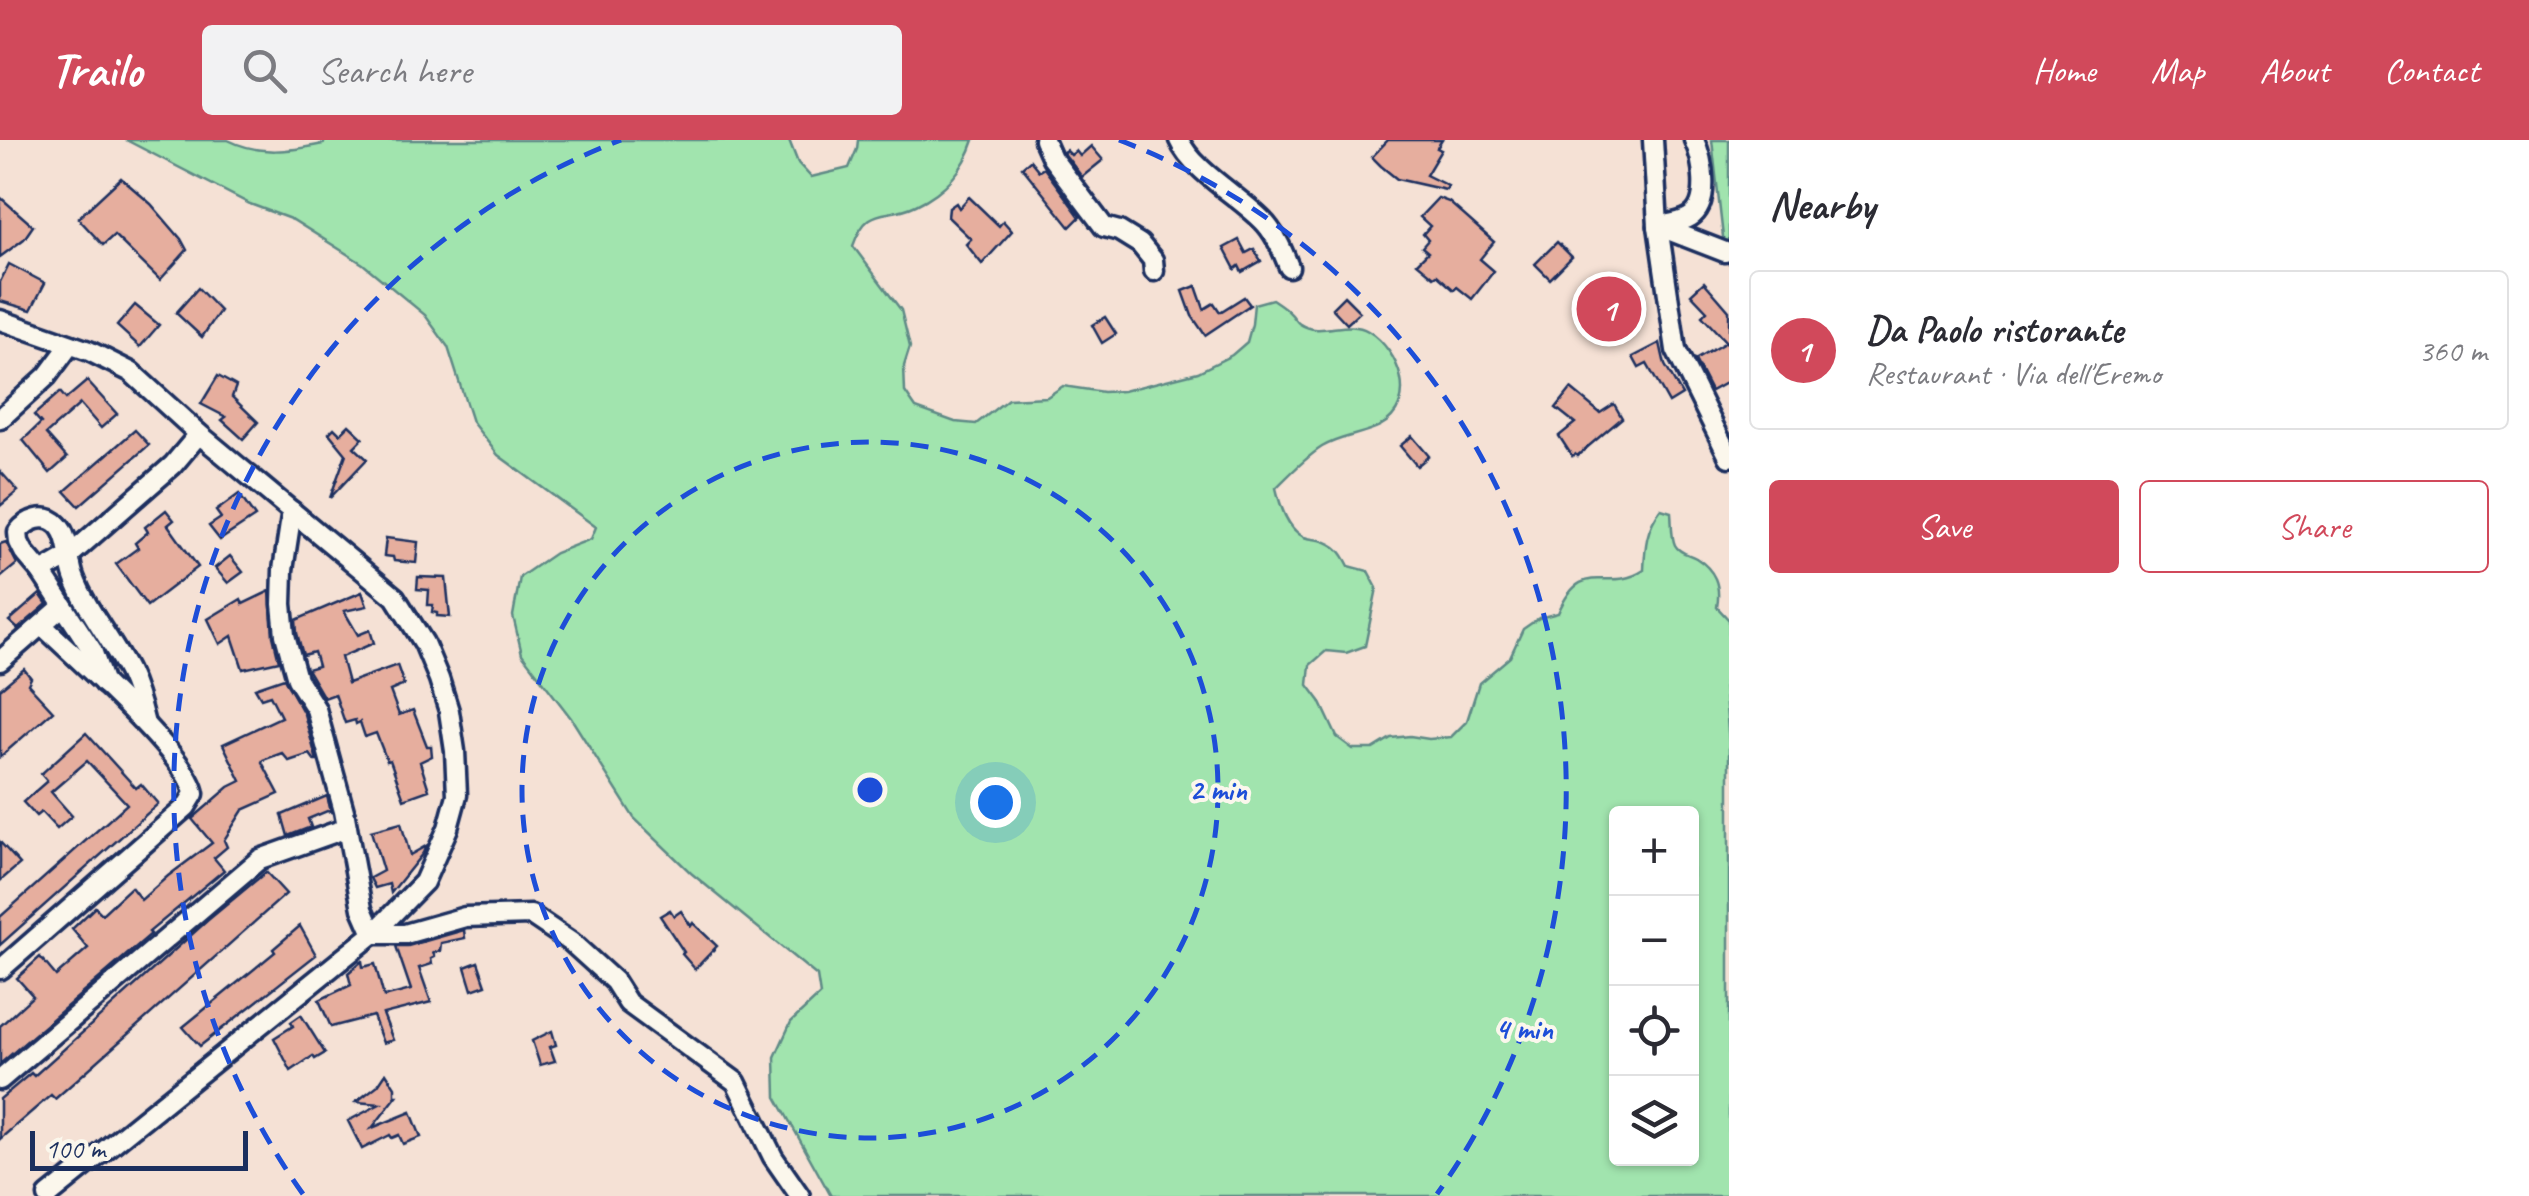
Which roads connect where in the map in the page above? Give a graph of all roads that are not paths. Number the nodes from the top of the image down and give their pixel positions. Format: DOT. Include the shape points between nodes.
graph roads {
  1 [pos="1044,140"];
  2 [pos="1179,140"];
  3 [pos="1653,140"];
  4 [pos="1694,140"];
  5 [pos="1658,226"];
  6 [pos="1725,252"];
  7 [pos="1290,267"];
  8 [pos="1154,271"];
  9 [pos="0,320"];
  10 [pos="70,345"];
  11 [pos="0,419"];
  12 [pos="199,434"];
  13 [pos="1729,457"];
  14 [pos="292,511"];
  15 [pos="9,539"];
  16 [pos="69,556"];
  17 [pos="42,572"];
  18 [pos="64,606"];
  19 [pos="42,625"];
  20 [pos="0,661"];
  21 [pos="104,685"];
  22 [pos="146,725"];
  23 [pos="347,828"];
  24 [pos="373,934"];
  25 [pos="0,969"];
  26 [pos="0,1080"];
  27 [pos="48,1196"];
  28 [pos="800,1196"];
  1 -- 8 [label="street" via="1104,226 1140,244"];
  2 -- 7 [label="street" via="1265,223"];
  3 -- 5 [label="street"];
  4 -- 5 [label="street" via="1701,200 1686,219"];
  5 -- 6 [label="street"];
  5 -- 13 [label="street" via="1676,350"];
  9 -- 10 [label="street"];
  10 -- 11 [label="street"];
  10 -- 12 [label="street" via="130,372"];
  12 -- 14 [label="street"];
  12 -- 16 [label="street"];
  14 -- 23 [label="street" via="283,570 285,635 298,680 316,710"];
  14 -- 24 [label="street" via="395,597 424,644 449,711 457,795 448,828 424,882"];
  15 -- 16 [label="street" via="24,524 51,519 60,526"];
  15 -- 17 [label="street"];
  16 -- 17 [label="street"];
  16 -- 22 [label="street" via="79,588 134,684"];
  17 -- 18 [label="street"];
  18 -- 19 [label="street"];
  18 -- 21 [label="street" via="92,650"];
  19 -- 20 [label="street"];
  19 -- 21 [label="street"];
  21 -- 22 [label="street"];
  22 -- 25 [label="street" via="190,778 191,801"];
  23 -- 24 [label="street"];
  23 -- 26 [label="street" via="260,858"];
  24 -- 27 [label="street"];
  24 -- 28 [label="street" via="405,934 465,917 531,916 571,942 628,1003 736,1082"];
}
